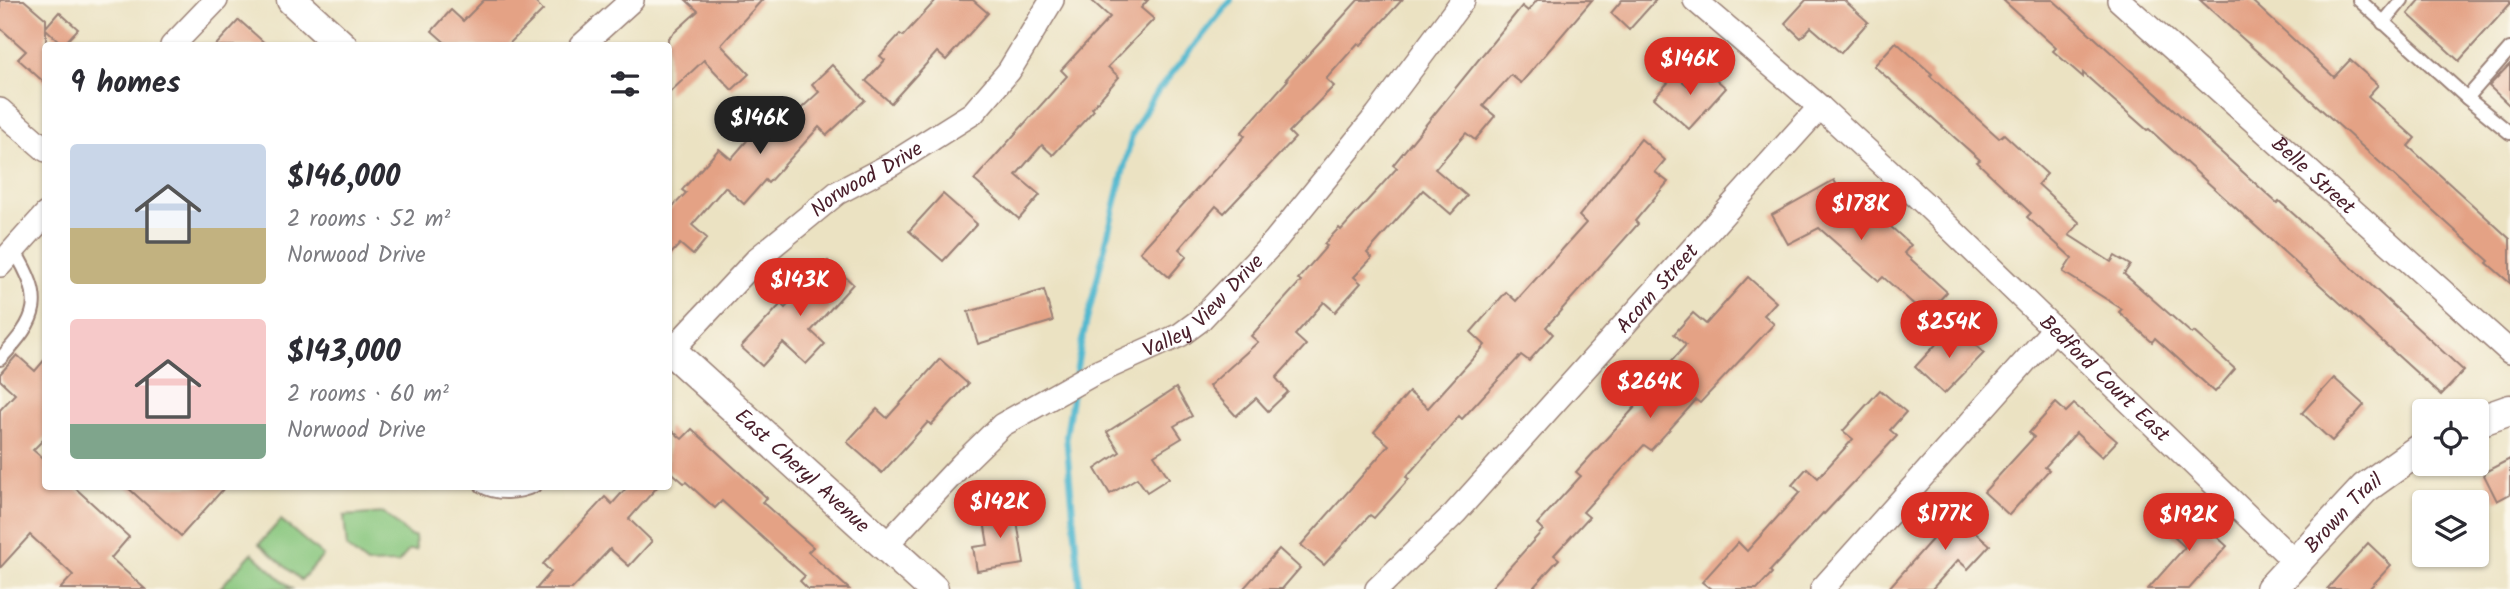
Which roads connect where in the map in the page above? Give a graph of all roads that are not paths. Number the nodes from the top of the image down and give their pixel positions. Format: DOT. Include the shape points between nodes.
graph roads {
  1 [pos="216,0"];
  2 [pos="292,0"];
  3 [pos="632,0"];
  4 [pos="1052,0"];
  5 [pos="1463,0"];
  6 [pos="1695,0"];
  7 [pos="2119,0"];
  8 [pos="2360,0"];
  9 [pos="2402,0"];
  10 [pos="2383,23"];
  11 [pos="176,42"];
  12 [pos="338,42"];
  13 [pos="585,42"];
  14 [pos="2510,49"];
  15 [pos="2467,99"];
  16 [pos="1820,107"];
  17 [pos="0,110"];
  18 [pos="2510,133"];
  19 [pos="42,147"];
  20 [pos="42,219"];
  21 [pos="7,258"];
  22 [pos="2054,329"];
  23 [pos="672,348"];
  24 [pos="2510,352"];
  25 [pos="672,354"];
  26 [pos="0,359"];
  27 [pos="2510,410"];
  28 [pos="2489,417"];
  29 [pos="2412,455"];
  30 [pos="488,490"];
  31 [pos="525,490"];
  32 [pos="885,546"];
  33 [pos="2295,562"];
  34 [pos="933,589"];
  35 [pos="1377,589"];
  36 [pos="1822,589"];
  37 [pos="2271,589"];
  1 -- 11 [label="street"];
  2 -- 12 [label="street"];
  3 -- 13 [label="street"];
  4 -- 23 [label="street, Norwood Drive" via="1009,72 974,113 837,193 758,258"];
  5 -- 32 [label="street, Valley View Drive" via="1274,242 1199,321 1180,335 1091,375 1002,425"];
  6 -- 16 [label="street, Bedford Court East"];
  7 -- 24 [label="street, Belle Street"];
  8 -- 10 [label="lane"];
  9 -- 10 [label="lane"];
  10 -- 15 [label="lane"];
  14 -- 15 [label="lane"];
  15 -- 18 [label="lane"];
  16 -- 22 [label="street, Bedford Court East"];
  16 -- 35 [label="street, Acorn Street" via="1455,513"];
  17 -- 19 [label="street"];
  20 -- 21 [label="street"];
  21 -- 26 [label="lane" via="28,273 34,309 25,329"];
  22 -- 33 [label="street, Bedford Court East"];
  22 -- 36 [label="street"];
  25 -- 32 [label="street, East Cheryl Avenue"];
  27 -- 28 [label="street"];
  29 -- 33 [label="street, Brown Trail" via="2365,488"];
  30 -- 31 [label="lane"];
  32 -- 34 [label="street, East Cheryl Avenue"];
  33 -- 37 [label="street, Brown Trail"];
}
